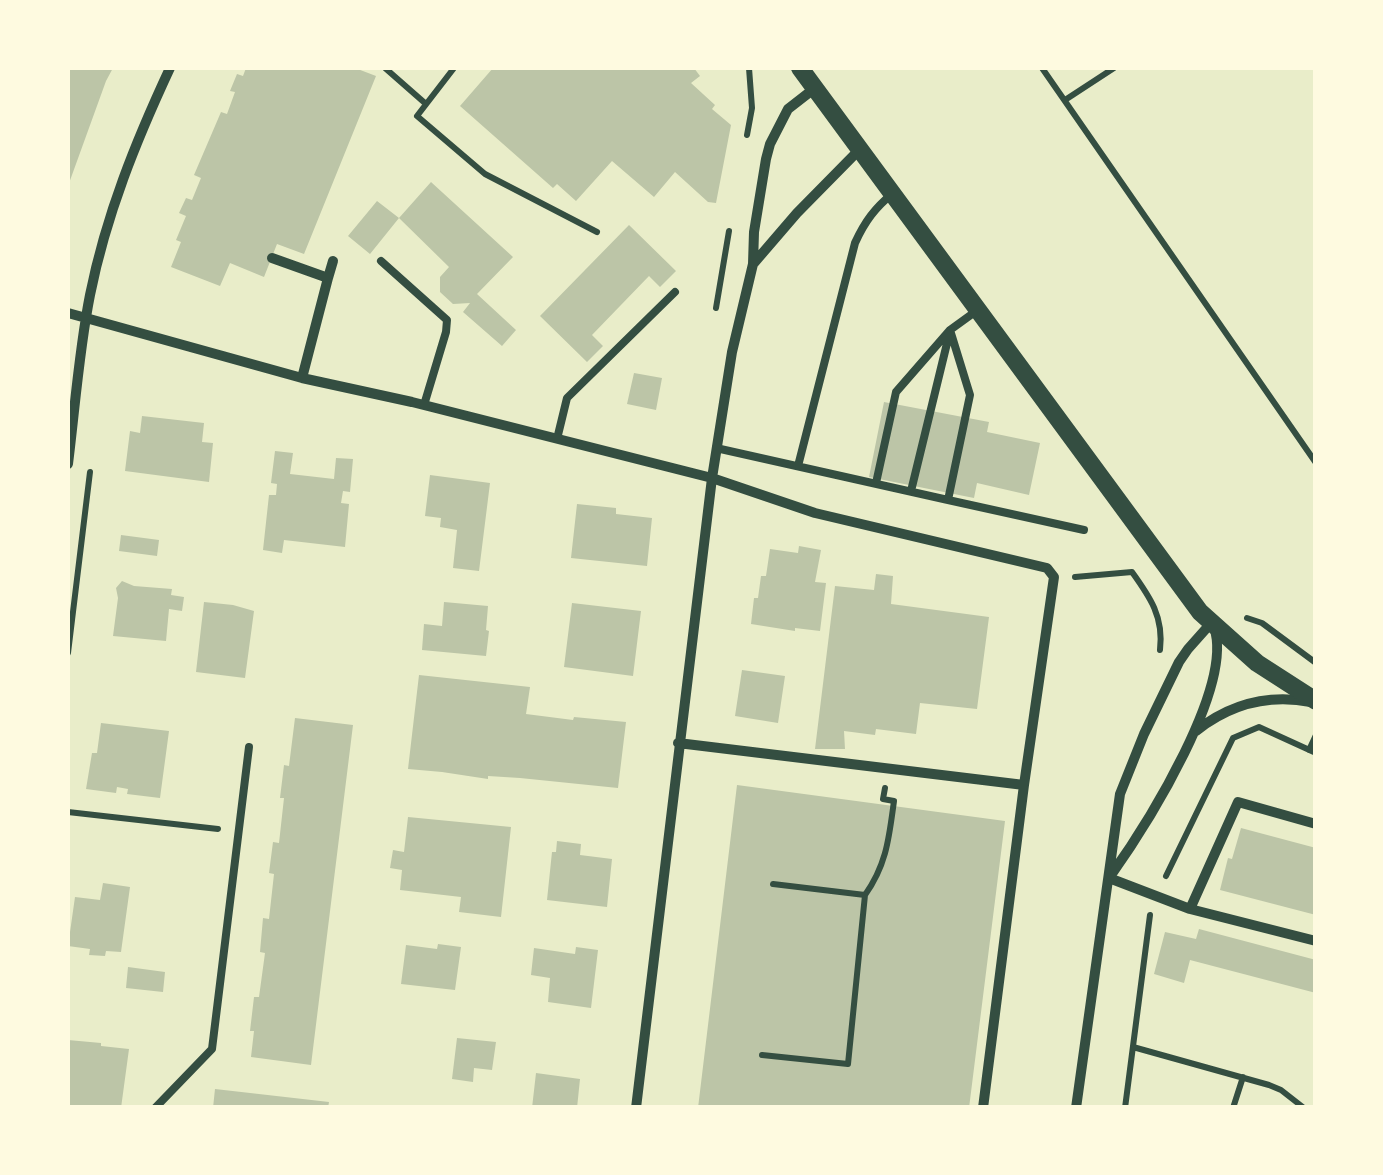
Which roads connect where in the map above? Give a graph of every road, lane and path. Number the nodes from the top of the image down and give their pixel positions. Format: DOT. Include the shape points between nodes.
graph roads {
  1 [pos="170,68"];
  2 [pos="385,68"];
  3 [pos="454,68"];
  4 [pos="800,68"];
  5 [pos="1042,68"];
  6 [pos="1114,68"];
  7 [pos="816,87"];
  8 [pos="1065,100"];
  9 [pos="426,104"];
  10 [pos="860,149"];
  11 [pos="893,193"];
  12 [pos="596,232"];
  13 [pos="272,258"];
  14 [pos="333,260"];
  15 [pos="381,261"];
  16 [pos="753,264"];
  17 [pos="328,278"];
  18 [pos="675,292"];
  19 [pos="978,309"];
  20 [pos="68,312"];
  21 [pos="87,318"];
  22 [pos="950,330"];
  23 [pos="302,378"];
  24 [pos="424,405"];
  25 [pos="557,439"];
  26 [pos="716,448"];
  27 [pos="91,460"];
  28 [pos="1316,463"];
  29 [pos="68,464"];
  30 [pos="798,466"];
  31 [pos="712,478"];
  32 [pos="876,483"];
  33 [pos="911,492"];
  34 [pos="948,500"];
  35 [pos="1084,530"];
  36 [pos="1054,577"];
  37 [pos="1234,605"];
  38 [pos="1212,622"];
  39 [pos="68,654"];
  40 [pos="1157,664"];
  41 [pos="1316,664"];
  42 [pos="1316,702"];
  43 [pos="1196,732"];
  44 [pos="1316,736"];
  45 [pos="678,743"];
  46 [pos="250,747"];
  47 [pos="1312,751"];
  48 [pos="888,767"];
  49 [pos="1024,785"];
  50 [pos="68,812"];
  51 [pos="1316,824"];
  52 [pos="239,832"];
  53 [pos="1108,878"];
  54 [pos="773,884"];
  55 [pos="865,895"];
  56 [pos="1156,898"];
  57 [pos="1190,909"];
  58 [pos="1316,942"];
  59 [pos="1133,1048"];
  60 [pos="762,1055"];
  61 [pos="1243,1077"];
  62 [pos="155,1108"];
  63 [pos="636,1108"];
  64 [pos="983,1108"];
  65 [pos="1076,1108"];
  66 [pos="1125,1108"];
  67 [pos="1233,1108"];
  68 [pos="1304,1108"];
  1 -- 21 [label="street" via="114,204"];
  2 -- 9 [label="path"];
  3 -- 9 [label="path"];
  4 -- 7 [label="street"];
  5 -- 8 [label="path"];
  6 -- 8 [label="path"];
  7 -- 10 [label="street"];
  7 -- 16 [label="street" via="788,108 770,144"];
  8 -- 28 [label="path"];
  9 -- 12 [label="path" via="417,116 486,174"];
  10 -- 11 [label="street"];
  10 -- 16 [label="street"];
  11 -- 19 [label="street"];
  11 -- 30 [label="lane" via="864,222 855,242"];
  13 -- 17 [label="street"];
  14 -- 17 [label="street"];
  15 -- 24 [label="lane" via="447,320"];
  16 -- 26 [label="street"];
  17 -- 23 [label="street"];
  18 -- 25 [label="lane" via="566,398"];
  19 -- 22 [label="lane"];
  19 -- 38 [label="street"];
  20 -- 21 [label="street"];
  21 -- 23 [label="street"];
  21 -- 29 [label="street"];
  22 -- 32 [label="lane" via="896,392"];
  22 -- 33 [label="lane"];
  22 -- 34 [label="lane" via="970,395"];
  23 -- 24 [label="street"];
  24 -- 25 [label="street"];
  25 -- 31 [label="street"];
  26 -- 30 [label="lane"];
  26 -- 31 [label="street"];
  27 -- 39 [label="path"];
  30 -- 32 [label="lane"];
  31 -- 36 [label="street" via="815,513 1046,568"];
  31 -- 45 [label="street"];
  32 -- 33 [label="lane"];
  33 -- 34 [label="lane"];
  34 -- 35 [label="lane"];
  36 -- 40 [label="path" via="1132,572 1158,614"];
  36 -- 49 [label="street"];
  37 -- 41 [label="path"];
  38 -- 42 [label="street"];
  38 -- 43 [label="street" via="1216,661"];
  38 -- 53 [label="street" via="1180,662 1131,764 1117,808"];
  42 -- 43 [label="street" via="1251,702"];
  43 -- 53 [label="street"];
  44 -- 47 [label="path"];
  45 -- 48 [label="street"];
  45 -- 63 [label="street"];
  46 -- 52 [label="lane"];
  47 -- 56 [label="path" via="1260,728 1232,738"];
  48 -- 49 [label="street"];
  48 -- 55 [label="path" via="883,799 894,801 887,854"];
  49 -- 64 [label="street"];
  50 -- 52 [label="path"];
  51 -- 57 [label="street" via="1238,802"];
  52 -- 62 [label="lane" via="212,1049"];
  53 -- 56 [label="street"];
  53 -- 65 [label="street"];
  54 -- 55 [label="path"];
  55 -- 60 [label="path" via="848,1064"];
  56 -- 57 [label="street"];
  56 -- 59 [label="path"];
  57 -- 58 [label="street"];
  59 -- 61 [label="path"];
  59 -- 66 [label="path"];
  61 -- 67 [label="path"];
  61 -- 68 [label="path" via="1280,1090"];
}
